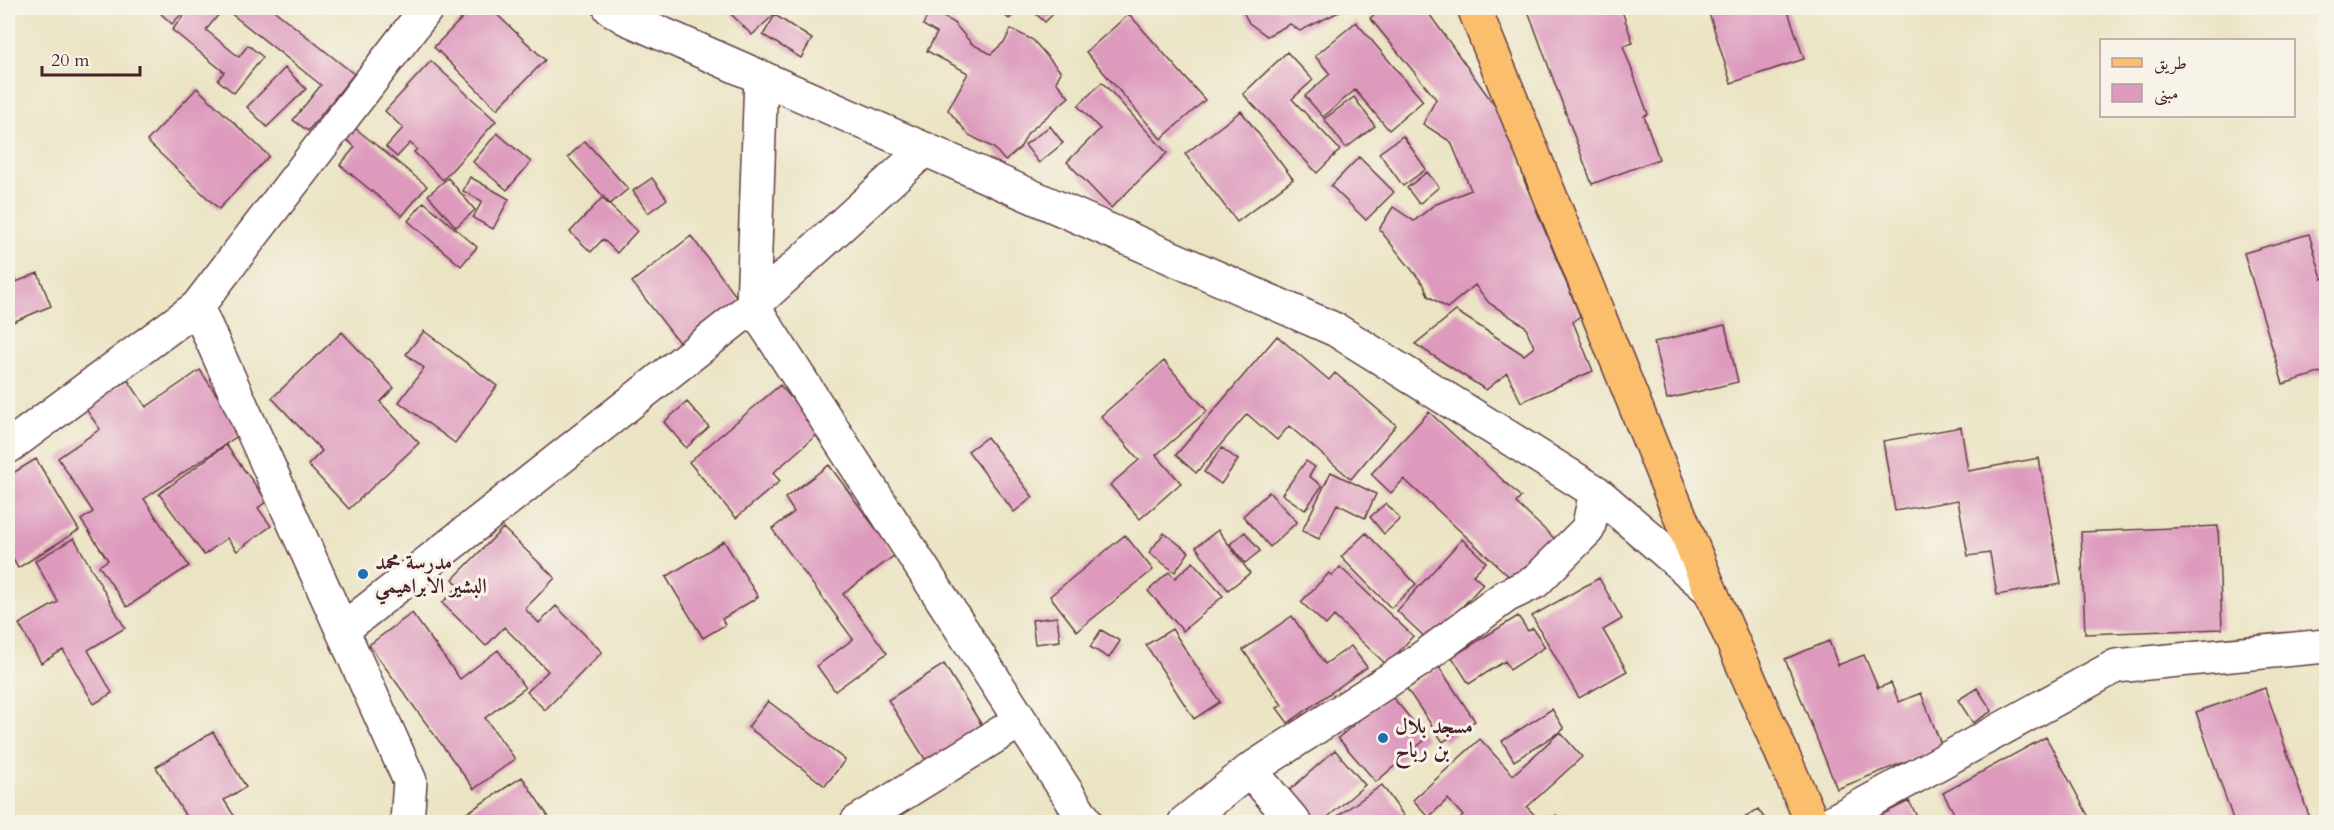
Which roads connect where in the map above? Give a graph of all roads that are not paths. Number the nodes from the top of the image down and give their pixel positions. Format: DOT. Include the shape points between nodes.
graph roads {
  1 [pos="427,8"];
  2 [pos="610,8"];
  3 [pos="1474,8"];
  4 [pos="761,77"];
  5 [pos="925,149"];
  6 [pos="753,306"];
  7 [pos="197,307"];
  8 [pos="8,447"];
  9 [pos="1596,492"];
  10 [pos="1710,590"];
  11 [pos="342,630"];
  12 [pos="2326,646"];
  13 [pos="1020,721"];
  14 [pos="1250,770"];
  15 [pos="407,822"];
  16 [pos="857,822"];
  17 [pos="1086,822"];
  18 [pos="1185,822"];
  19 [pos="1294,822"];
  20 [pos="1812,822"];
  21 [pos="1832,822"];
  1 -- 7 [label="street"];
  2 -- 4 [label="street"];
  3 -- 10 [label="main road"];
  4 -- 5 [label="street"];
  4 -- 6 [label="street"];
  5 -- 6 [label="street"];
  5 -- 9 [label="street" via="1336,330"];
  6 -- 11 [label="street"];
  6 -- 13 [label="street"];
  7 -- 8 [label="street"];
  7 -- 11 [label="street"];
  9 -- 10 [label="street"];
  9 -- 14 [label="street" via="1588,529 1535,582 1506,596 1417,662"];
  10 -- 20 [label="main road"];
  11 -- 15 [label="street" via="410,781"];
  12 -- 21 [label="street" via="2116,666"];
  13 -- 16 [label="street"];
  13 -- 17 [label="street"];
  14 -- 18 [label="street"];
  14 -- 19 [label="street"];
}
